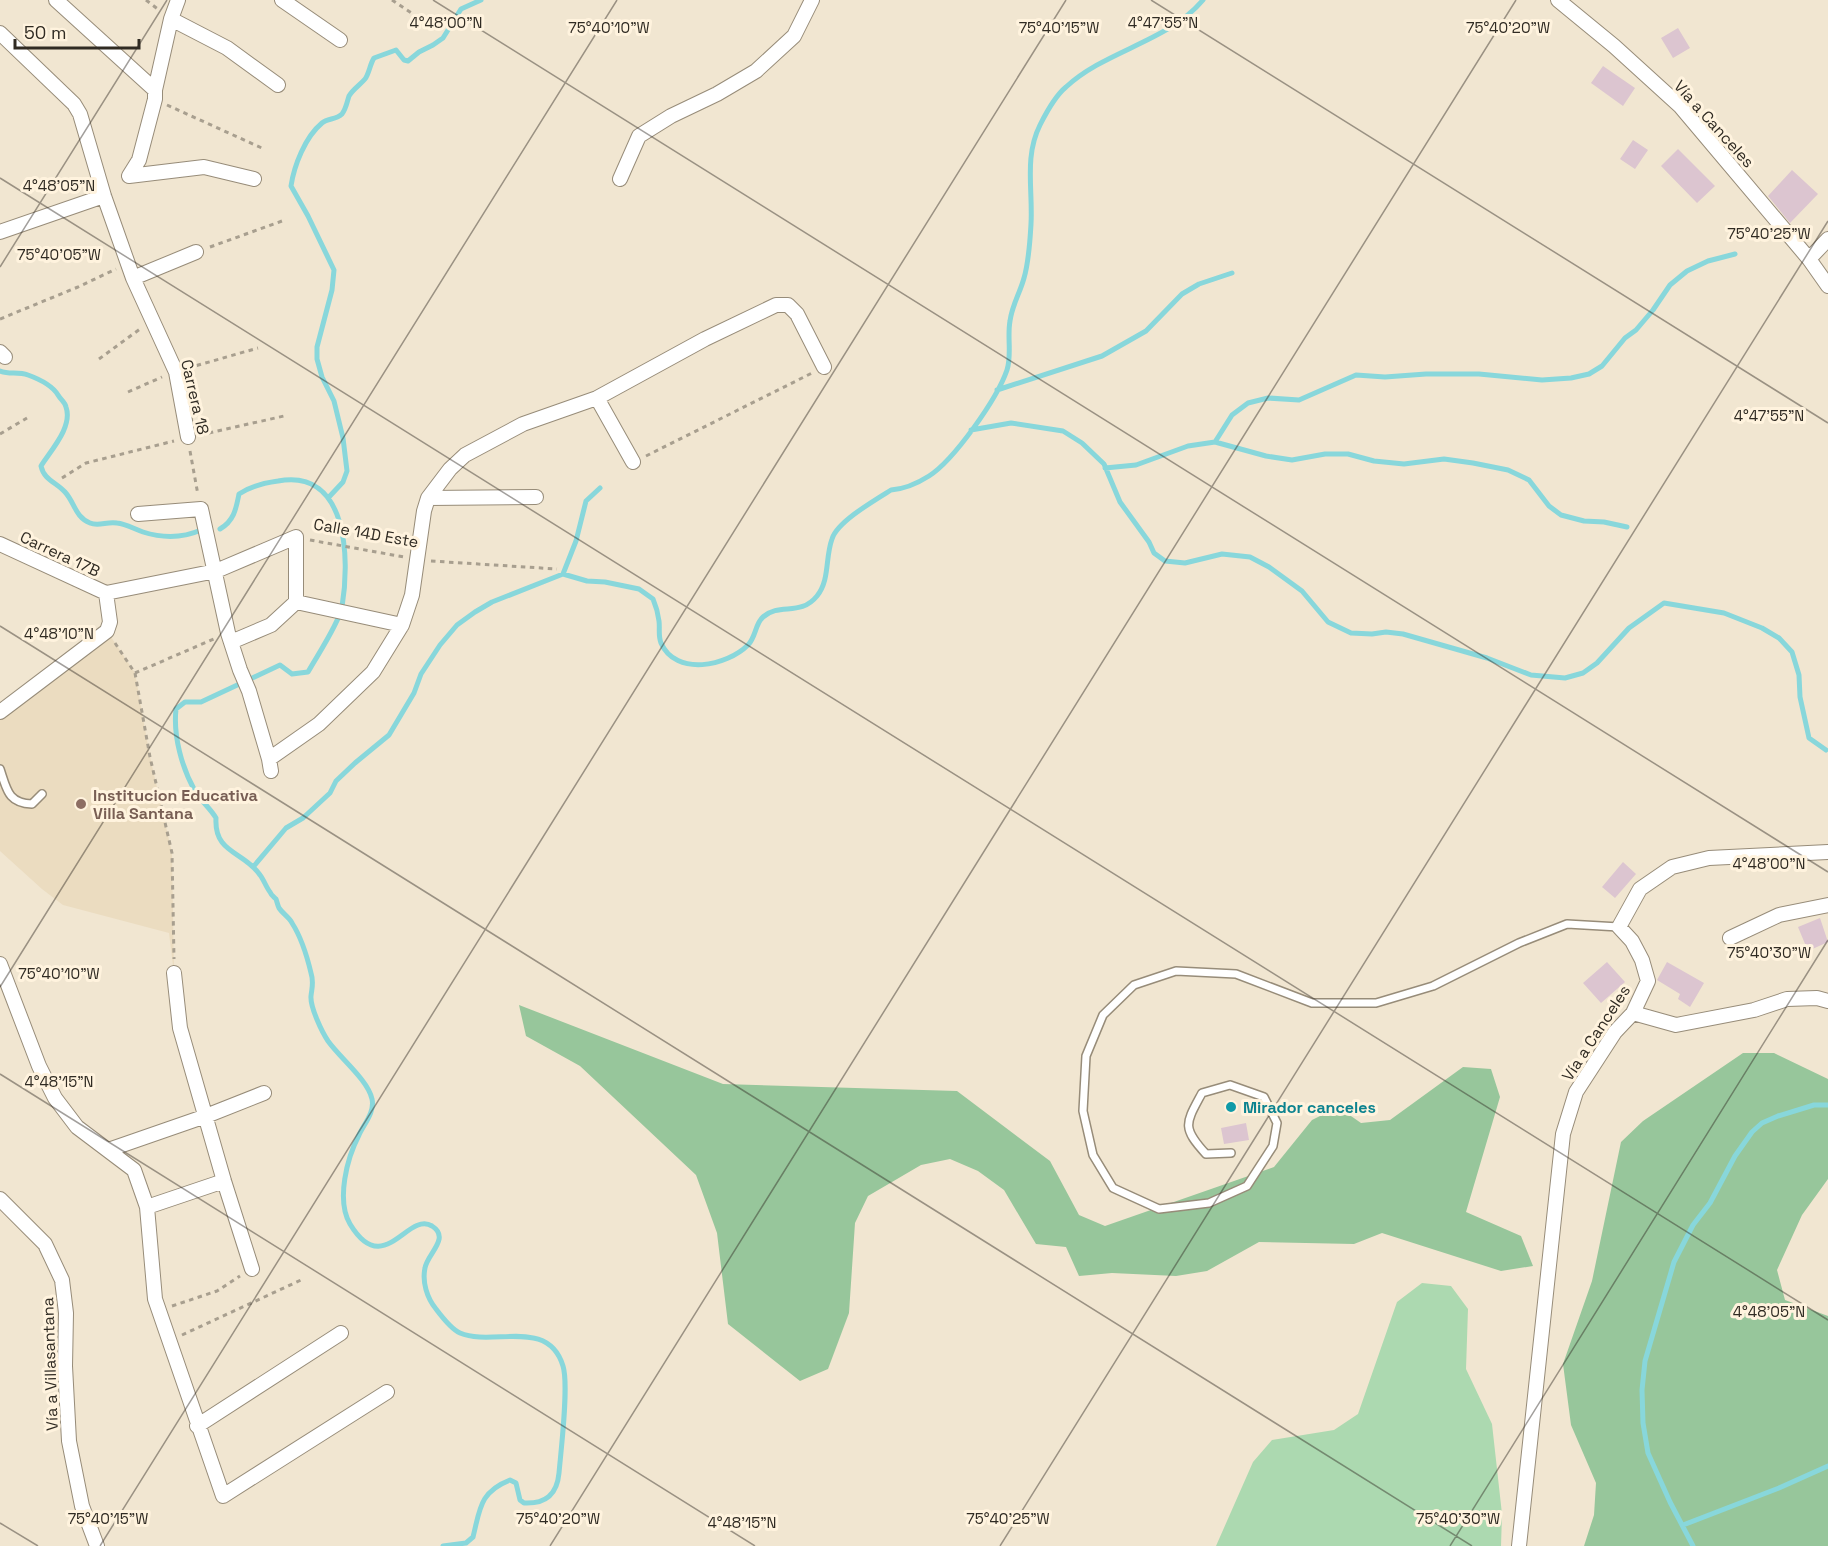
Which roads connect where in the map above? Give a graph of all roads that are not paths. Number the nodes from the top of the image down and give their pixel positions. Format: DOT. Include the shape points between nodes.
graph roads {
  1 [pos="56,0"];
  2 [pos="178,0"];
  3 [pos="282,0"];
  4 [pos="812,0"];
  5 [pos="1558,0"];
  6 [pos="171,19"];
  7 [pos="0,33"];
  8 [pos="340,40"];
  9 [pos="278,85"];
  10 [pos="155,95"];
  11 [pos="254,179"];
  12 [pos="620,179"];
  13 [pos="104,196"];
  14 [pos="0,232"];
  15 [pos="1828,239"];
  16 [pos="196,252"];
  17 [pos="1809,259"];
  18 [pos="133,278"];
  19 [pos="1828,286"];
  20 [pos="824,367"];
  21 [pos="597,398"];
  22 [pos="188,437"];
  23 [pos="633,462"];
  24 [pos="536,497"];
  25 [pos="428,498"];
  26 [pos="138,514"];
  27 [pos="0,544"];
  28 [pos="216,571"];
  29 [pos="106,593"];
  30 [pos="296,602"];
  31 [pos="402,626"];
  32 [pos="230,637"];
  33 [pos="0,712"];
  34 [pos="0,769"];
  35 [pos="42,794"];
  36 [pos="1828,852"];
  37 [pos="1828,905"];
  38 [pos="1619,927"];
  39 [pos="1730,938"];
  40 [pos="0,964"];
  41 [pos="174,973"];
  42 [pos="1828,1001"];
  43 [pos="1633,1013"];
  44 [pos="264,1093"];
  45 [pos="206,1116"];
  46 [pos="108,1150"];
  47 [pos="1231,1153"];
  48 [pos="224,1182"];
  49 [pos="0,1199"];
  50 [pos="147,1207"];
  51 [pos="252,1269"];
  52 [pos="341,1333"];
  53 [pos="387,1392"];
  54 [pos="197,1425"];
  55 [pos="97,1546"];
  56 [pos="1519,1546"];
  1 -- 10 [label="street"];
  2 -- 6 [label="street"];
  3 -- 8 [label="street"];
  4 -- 12 [label="street" via="794,36 756,71 639,136"];
  5 -- 17 [label="street, Vía a Canceles" via="1680,106"];
  6 -- 9 [label="street" via="227,48"];
  6 -- 10 [label="street"];
  7 -- 13 [label="street, Carrera 18" via="74,104"];
  10 -- 11 [label="street" via="139,160 129,176 204,167"];
  13 -- 14 [label="street"];
  13 -- 18 [label="street, Carrera 18"];
  15 -- 17 [label="street"];
  16 -- 18 [label="street"];
  17 -- 19 [label="street, Vía a Canceles"];
  18 -- 22 [label="street, Carrera 18" via="176,372"];
  20 -- 21 [label="street" via="797,314 788,305 776,305"];
  21 -- 23 [label="street"];
  21 -- 25 [label="street" via="523,424 465,456"];
  24 -- 25 [label="street"];
  25 -- 31 [label="street" via="412,595"];
  26 -- 28 [label="street" via="201,509"];
  27 -- 29 [label="street, Carrera 17B"];
  28 -- 29 [label="street, Calle 14D Este"];
  28 -- 30 [label="street, Calle 14D Este" via="296,537"];
  28 -- 32 [label="street"];
  29 -- 33 [label="street" via="111,622 107,631"];
  30 -- 31 [label="street"];
  30 -- 32 [label="street" via="271,625"];
  31 -- 32 [label="street" via="373,672 270,765"];
  34 -- 35 [label="lane" via="8,794 19,803 32,804"];
  36 -- 38 [label="street" via="1709,858 1672,867 1640,889"];
  37 -- 39 [label="street" via="1779,915"];
  38 -- 43 [label="street, Vía a Canceles" via="1632,940 1648,981"];
  38 -- 47 [label="lane" via="1567,924 1433,986 1376,1003 1312,1003 1236,974 1176,971 1134,985 1103,1015 1086,1056 1083,1111 1093,1155 1113,1188 1159,1209 1209,1203 1247,1186 1273,1146 1277,1123 1264,1097 1230,1085 1202,1093 1188,1120 1190,1138 1206,1154"];
  40 -- 46 [label="street" via="55,1098 77,1127"];
  41 -- 45 [label="street" via="180,1028"];
  42 -- 43 [label="street" via="1786,999 1754,1010 1676,1025"];
  43 -- 56 [label="street, Vía a Canceles" via="1615,1032 1576,1092 1563,1134"];
  44 -- 45 [label="street"];
  45 -- 46 [label="street"];
  45 -- 48 [label="street"];
  46 -- 50 [label="street" via="134,1170"];
  48 -- 50 [label="street"];
  48 -- 51 [label="street"];
  49 -- 55 [label="street, Vía a Villasantana" via="45,1244 62,1280 69,1441 82,1506"];
  50 -- 54 [label="street" via="155,1299"];
  52 -- 54 [label="street"];
  53 -- 54 [label="street" via="223,1496"];
}
